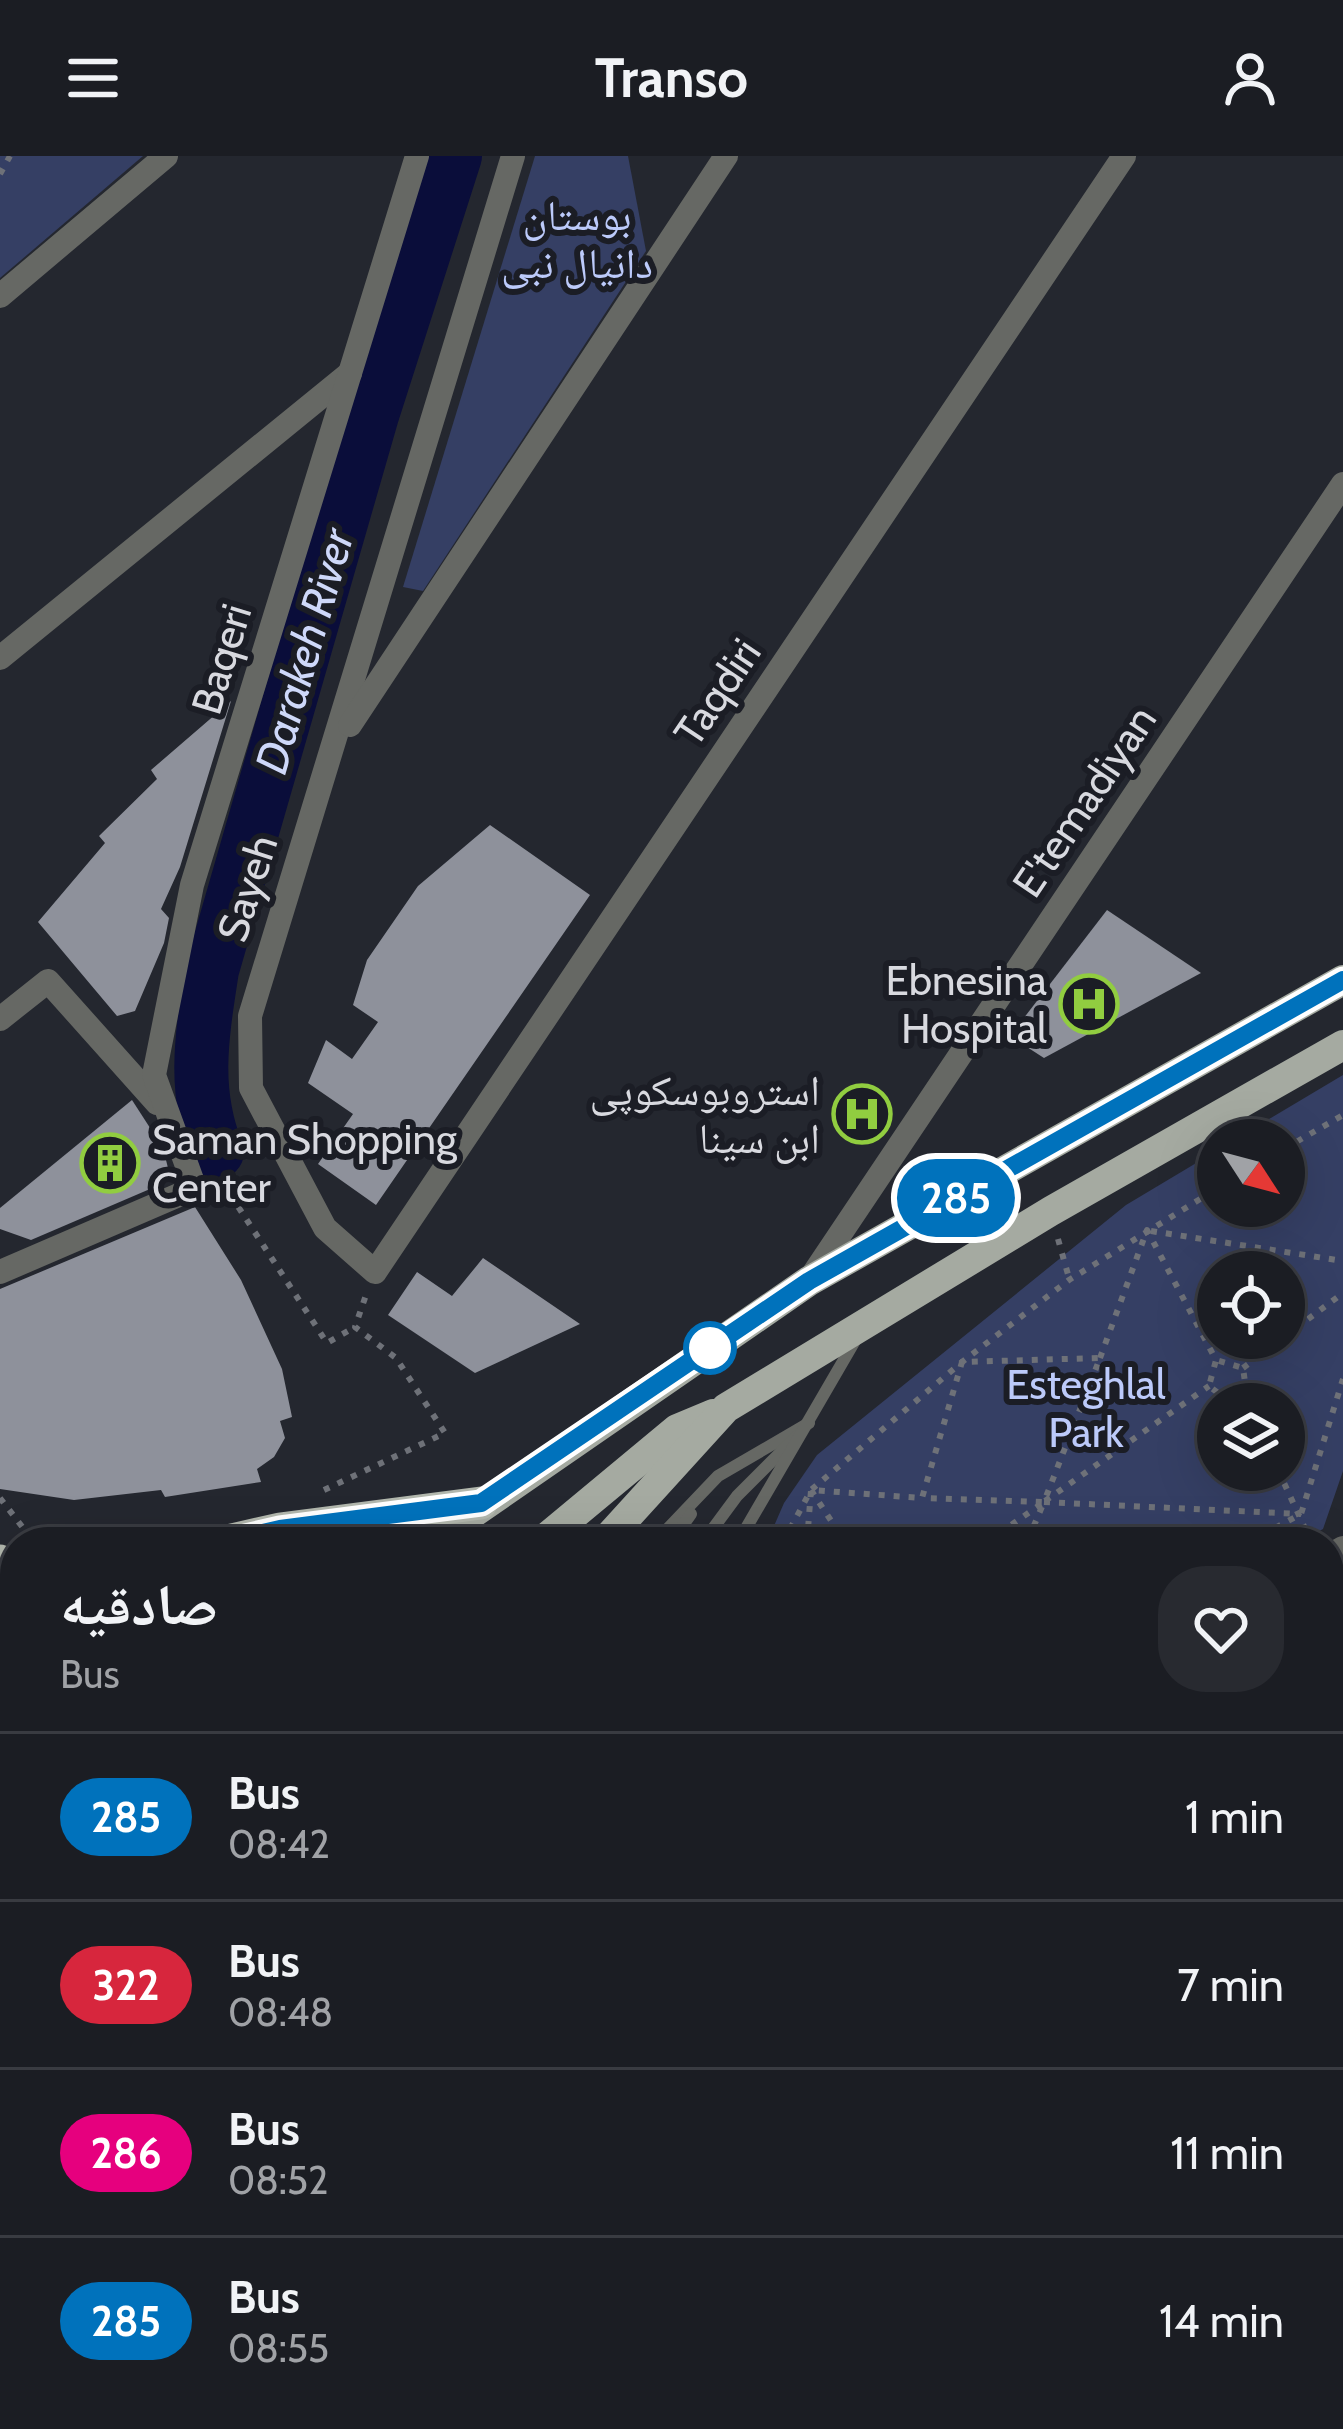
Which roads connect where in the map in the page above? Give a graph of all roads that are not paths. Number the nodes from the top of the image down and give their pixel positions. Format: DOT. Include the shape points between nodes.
graph roads {
  1 [pos="166,156"];
  2 [pos="417,156"];
  3 [pos="513,156"];
  4 [pos="726,156"];
  5 [pos="1124,156"];
  6 [pos="0,296"];
  7 [pos="350,373"];
  8 [pos="1343,484"];
  9 [pos="0,658"];
  10 [pos="334,748"];
  11 [pos="1343,980"];
  12 [pos="0,1019"];
  13 [pos="1343,1045"];
  14 [pos="163,1109"];
  15 [pos="0,1272"];
  16 [pos="375,1272"];
  17 [pos="809,1281"];
  18 [pos="862,1328"];
  19 [pos="726,1408"];
  20 [pos="810,1422"];
  21 [pos="718,1476"];
  22 [pos="481,1503"];
  23 [pos="295,1527"];
  24 [pos="450,1527"];
  25 [pos="477,1527"];
  26 [pos="559,1527"];
  27 [pos="618,1527"];
  28 [pos="669,1527"];
  29 [pos="682,1527"];
  30 [pos="714,1527"];
  31 [pos="747,1527"];
  1 -- 6 [label="street"];
  2 -- 7 [label="street, Baqeri"];
  3 -- 10 [label="street, Sayeh"];
  4 -- 10 [label="street"];
  5 -- 16 [label="street, Taqdiri"];
  7 -- 9 [label="street"];
  7 -- 14 [label="street, Baqeri" via="192,885 154,1075"];
  8 -- 17 [label="street, E'temadiyan"];
  10 -- 16 [label="street, Sayeh" via="250,1016 251,1088 325,1228"];
  11 -- 17 [label="main road"];
  12 -- 14 [label="street" via="48,981"];
  13 -- 18 [label="main road"];
  14 -- 15 [label="street, Baqeri" via="206,1181"];
  17 -- 22 [label="main road"];
  18 -- 19 [label="main road"];
  18 -- 20 [label="lane"];
  19 -- 26 [label="main road" via="677,1430"];
  19 -- 27 [label="main road"];
  20 -- 21 [label="lane"];
  20 -- 30 [label="lane"];
  20 -- 31 [label="lane"];
  21 -- 28 [label="lane"];
  21 -- 29 [label="lane"];
  22 -- 23 [label="highway"];
  22 -- 24 [label="main road"];
  22 -- 25 [label="main road"];
}
